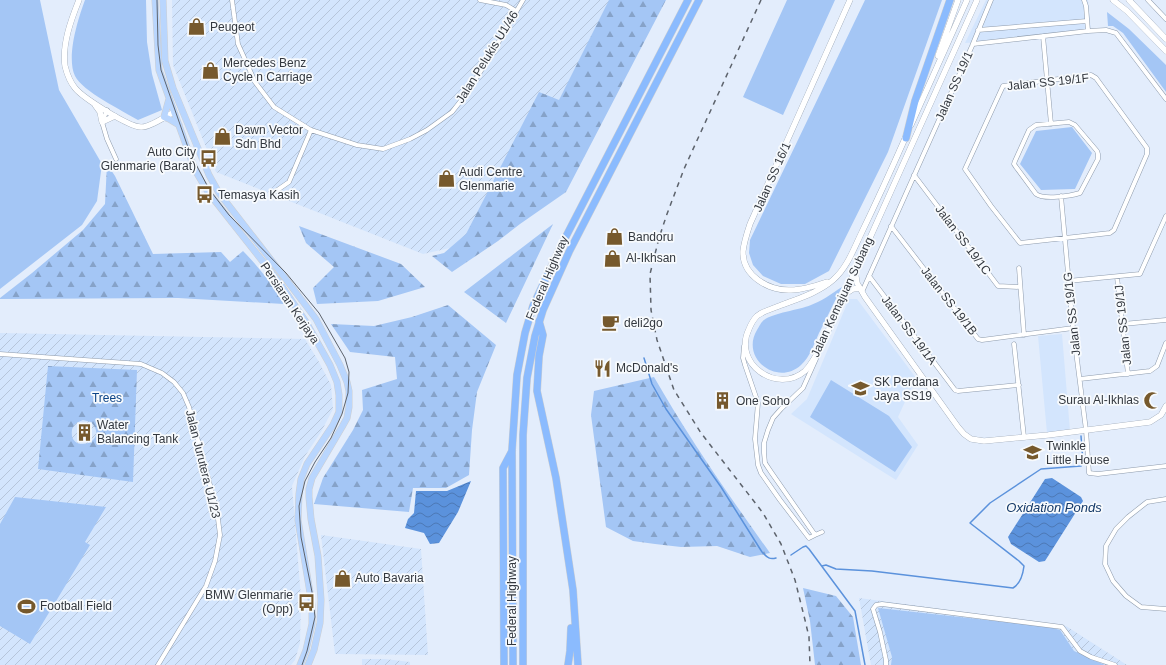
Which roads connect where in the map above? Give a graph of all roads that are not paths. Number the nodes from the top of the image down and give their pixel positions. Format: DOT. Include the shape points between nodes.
graph roads {
  1 [pos="79,0"];
  2 [pos="155,0"];
  3 [pos="163,0"];
  4 [pos="232,0"];
  5 [pos="480,0"];
  6 [pos="523,0"];
  7 [pos="688,0"];
  8 [pos="699,0"];
  9 [pos="850,0"];
  10 [pos="950,0"];
  11 [pos="958,0"];
  12 [pos="967,0"];
  13 [pos="977,0"];
  14 [pos="991,0"];
  15 [pos="1084,0"];
  16 [pos="1113,0"];
  17 [pos="1129,0"];
  18 [pos="1148,0"];
  19 [pos="516,11"];
  20 [pos="1166,19"];
  21 [pos="1088,21"];
  22 [pos="978,30"];
  23 [pos="1088,31"];
  24 [pos="1043,36"];
  25 [pos="1166,39"];
  26 [pos="973,44"];
  27 [pos="1166,51"];
  28 [pos="1047,80"];
  29 [pos="926,93"];
  30 [pos="169,98"];
  31 [pos="1166,99"];
  32 [pos="94,104"];
  33 [pos="107,110"];
  34 [pos="174,112"];
  35 [pos="115,116"];
  36 [pos="164,117"];
  37 [pos="102,122"];
  38 [pos="1051,124"];
  39 [pos="179,125"];
  40 [pos="311,130"];
  41 [pos="906,138"];
  42 [pos="116,159"];
  43 [pos="914,175"];
  44 [pos="276,192"];
  45 [pos="1061,196"];
  46 [pos="1166,216"];
  47 [pos="891,226"];
  48 [pos="1065,239"];
  49 [pos="1019,268"];
  50 [pos="855,270"];
  51 [pos="869,276"];
  52 [pos="1117,276"];
  53 [pos="833,280"];
  54 [pos="1068,281"];
  55 [pos="1020,287"];
  56 [pos="861,290"];
  57 [pos="844,295"];
  58 [pos="1166,320"];
  59 [pos="540,321"];
  60 [pos="1124,324"];
  61 [pos="1073,328"];
  62 [pos="1024,335"];
  63 [pos="824,340"];
  64 [pos="745,343"];
  65 [pos="1166,343"];
  66 [pos="1014,344"];
  67 [pos="0,354"];
  68 [pos="1128,374"];
  69 [pos="1080,379"];
  70 [pos="1019,385"];
  71 [pos="1166,406"];
  72 [pos="1086,430"];
  73 [pos="1024,438"];
  74 [pos="512,450"];
  75 [pos="1166,466"];
  76 [pos="787,495"];
  77 [pos="1166,499"];
  78 [pos="780,500"];
  79 [pos="822,532"];
  80 [pos="815,535"];
  81 [pos="573,590"];
  82 [pos="1166,609"];
  83 [pos="158,665"];
  84 [pos="300,665"];
  85 [pos="308,665"];
  86 [pos="504,665"];
  87 [pos="513,665"];
  88 [pos="523,665"];
  89 [pos="568,665"];
  90 [pos="579,665"];
  91 [pos="886,665"];
  92 [pos="1115,665"];
  1 -- 32 [label="main road" via="66,40 65,64 67,74 76,88"];
  2 -- 30 [label="main road, Persiaran Kerjaya" via="159,70"];
  3 -- 85 [label="main road, Persiaran Kerjaya" via="166,60 173,88 209,175 219,193 316,320 340,365 349,391 347,418 312,478 309,489 321,600 320,622"];
  4 -- 40 [label="street, Jalan Pelukis U1/46" via="238,44 255,82 274,107"];
  5 -- 19 [label="street" via="506,5"];
  6 -- 19 [label="street, Jalan Pelukis U1/46"];
  7 -- 74 [label="highway, Federal Highway" via="563,241 533,306 517,374"];
  8 -- 59 [label="highway, Federal Highway" via="569,252 551,289"];
  9 -- 53 [label="main road, Jalan SS 16/1" via="750,224 743,253 745,263 754,278 778,289 800,290"];
  10 -- 41 [label="highway" via="915,101"];
  11 -- 29 [label="main road"];
  12 -- 29 [label="main road, Jalan Kemajuan Subang"];
  13 -- 50 [label="main road, Jalan Kemajuan Subang"];
  14 -- 22 [label="street"];
  15 -- 21 [label="street"];
  16 -- 27 [label="main road"];
  17 -- 25 [label="main road"];
  18 -- 20 [label="street"];
  19 -- 40 [label="street, Jalan Pelukis U1/46" via="491,55 452,112 427,130 383,149 357,145"];
  21 -- 22 [label="street"];
  21 -- 23 [label="street"];
  22 -- 26 [label="street"];
  23 -- 24 [label="street, Jalan SS 19/1"];
  23 -- 31 [label="street, Jalan SS 19/1" via="1106,30 1116,33"];
  24 -- 26 [label="street, Jalan SS 19/1"];
  24 -- 28 [label="street"];
  26 -- 43 [label="street, Jalan SS 19/1"];
  28 -- 38 [label="street"];
  28 -- 48 [label="street, Jalan SS 19/1F" via="1003,86 965,169 1018,242"];
  28 -- 48 [label="street, Jalan SS 19/1F" via="1094,76 1148,150 1114,230 1110,233"];
  29 -- 41 [label="main road, Jalan Kemajuan Subang"];
  30 -- 34 [label="main road, Persiaran Kerjaya"];
  30 -- 36 [label="main road"];
  32 -- 33 [label="main road"];
  32 -- 37 [label="main road" via="100,112"];
  33 -- 35 [label="main road"];
  33 -- 37 [label="street"];
  34 -- 36 [label="main road"];
  34 -- 39 [label="main road, Persiaran Kerjaya"];
  35 -- 36 [label="main road" via="142,127"];
  35 -- 37 [label="main road"];
  36 -- 39 [label="main road"];
  37 -- 42 [label="street"];
  38 -- 45 [label="street" via="1036,125 1029,130 1014,164 1036,194"];
  38 -- 45 [label="street" via="1069,122 1075,125 1098,154 1098,159 1080,193"];
  39 -- 84 [label="main road, Persiaran Kerjaya" via="195,170 208,192 306,322 333,371 340,395 339,412 333,425 307,464 301,479 298,520 312,605 312,624"];
  40 -- 44 [label="street" via="289,182"];
  41 -- 53 [label="main road, Jalan Kemajuan Subang" via="850,257"];
  43 -- 47 [label="street, Jalan SS 19/1"];
  43 -- 55 [label="street, Jalan SS 19/1C" via="998,286"];
  45 -- 48 [label="street, Jalan SS 19/1G"];
  46 -- 52 [label="street" via="1140,274"];
  47 -- 51 [label="street, Jalan SS 19/1"];
  47 -- 62 [label="street, Jalan SS 19/1B" via="976,336 982,340"];
  48 -- 54 [label="street, Jalan SS 19/1G"];
  49 -- 55 [label="street"];
  50 -- 56 [label="main road"];
  50 -- 57 [label="main road, Jalan Kemajuan Subang"];
  51 -- 56 [label="street, Jalan SS 19/1"];
  51 -- 70 [label="street, Jalan SS 19/1A" via="952,388 958,391"];
  52 -- 54 [label="street"];
  52 -- 60 [label="street, Jalan SS 19/1J"];
  53 -- 64 [label="main road, Jalan Kemajuan Subang" via="811,293 762,313 752,322"];
  54 -- 61 [label="street, Jalan SS 19/1G"];
  55 -- 62 [label="street"];
  56 -- 57 [label="main road" via="850,291"];
  56 -- 73 [label="main road" via="964,434 979,441"];
  57 -- 63 [label="main road, Jalan Kemajuan Subang"];
  58 -- 60 [label="street"];
  59 -- 81 [label="highway" via="543,335 537,391 556,478"];
  59 -- 88 [label="highway, Federal Highway" via="531,353 524,411"];
  60 -- 68 [label="street, Jalan SS 19/1J"];
  61 -- 62 [label="street, Jalan SS 19/1B"];
  61 -- 69 [label="street, Jalan SS 19/1G"];
  63 -- 64 [label="main road, Jalan Kemajuan Subang" via="805,371 784,378 766,375 757,370 749,361"];
  63 -- 76 [label="street" via="802,388 773,418 764,443 766,463"];
  64 -- 78 [label="street" via="744,361 758,403 755,440 758,465"];
  65 -- 68 [label="street" via="1154,369"];
  66 -- 70 [label="street"];
  67 -- 83 [label="street, Jalan Jurutera U1/23" via="141,364 162,373 183,393 189,406 217,511 220,535 215,561 206,586"];
  68 -- 69 [label="street"];
  69 -- 72 [label="street, Jalan SS 19/1G"];
  70 -- 73 [label="street"];
  71 -- 72 [label="main road" via="1161,415 1150,422"];
  72 -- 73 [label="main road"];
  72 -- 75 [label="street, Jalan SS 19/1G" via="1091,474"];
  74 -- 86 [label="highway" via="503,468"];
  74 -- 87 [label="highway, Federal Highway"];
  76 -- 78 [label="street"];
  76 -- 80 [label="street"];
  77 -- 82 [label="street" via="1147,502 1116,529 1106,546 1105,564 1113,581 1126,596 1142,606"];
  78 -- 80 [label="street" via="807,536 811,538"];
  79 -- 80 [label="street"];
  81 -- 89 [label="highway"];
  81 -- 90 [label="highway"];
  91 -- 92 [label="street" via="873,609 876,605 882,604 1062,628 1080,651"];
}
